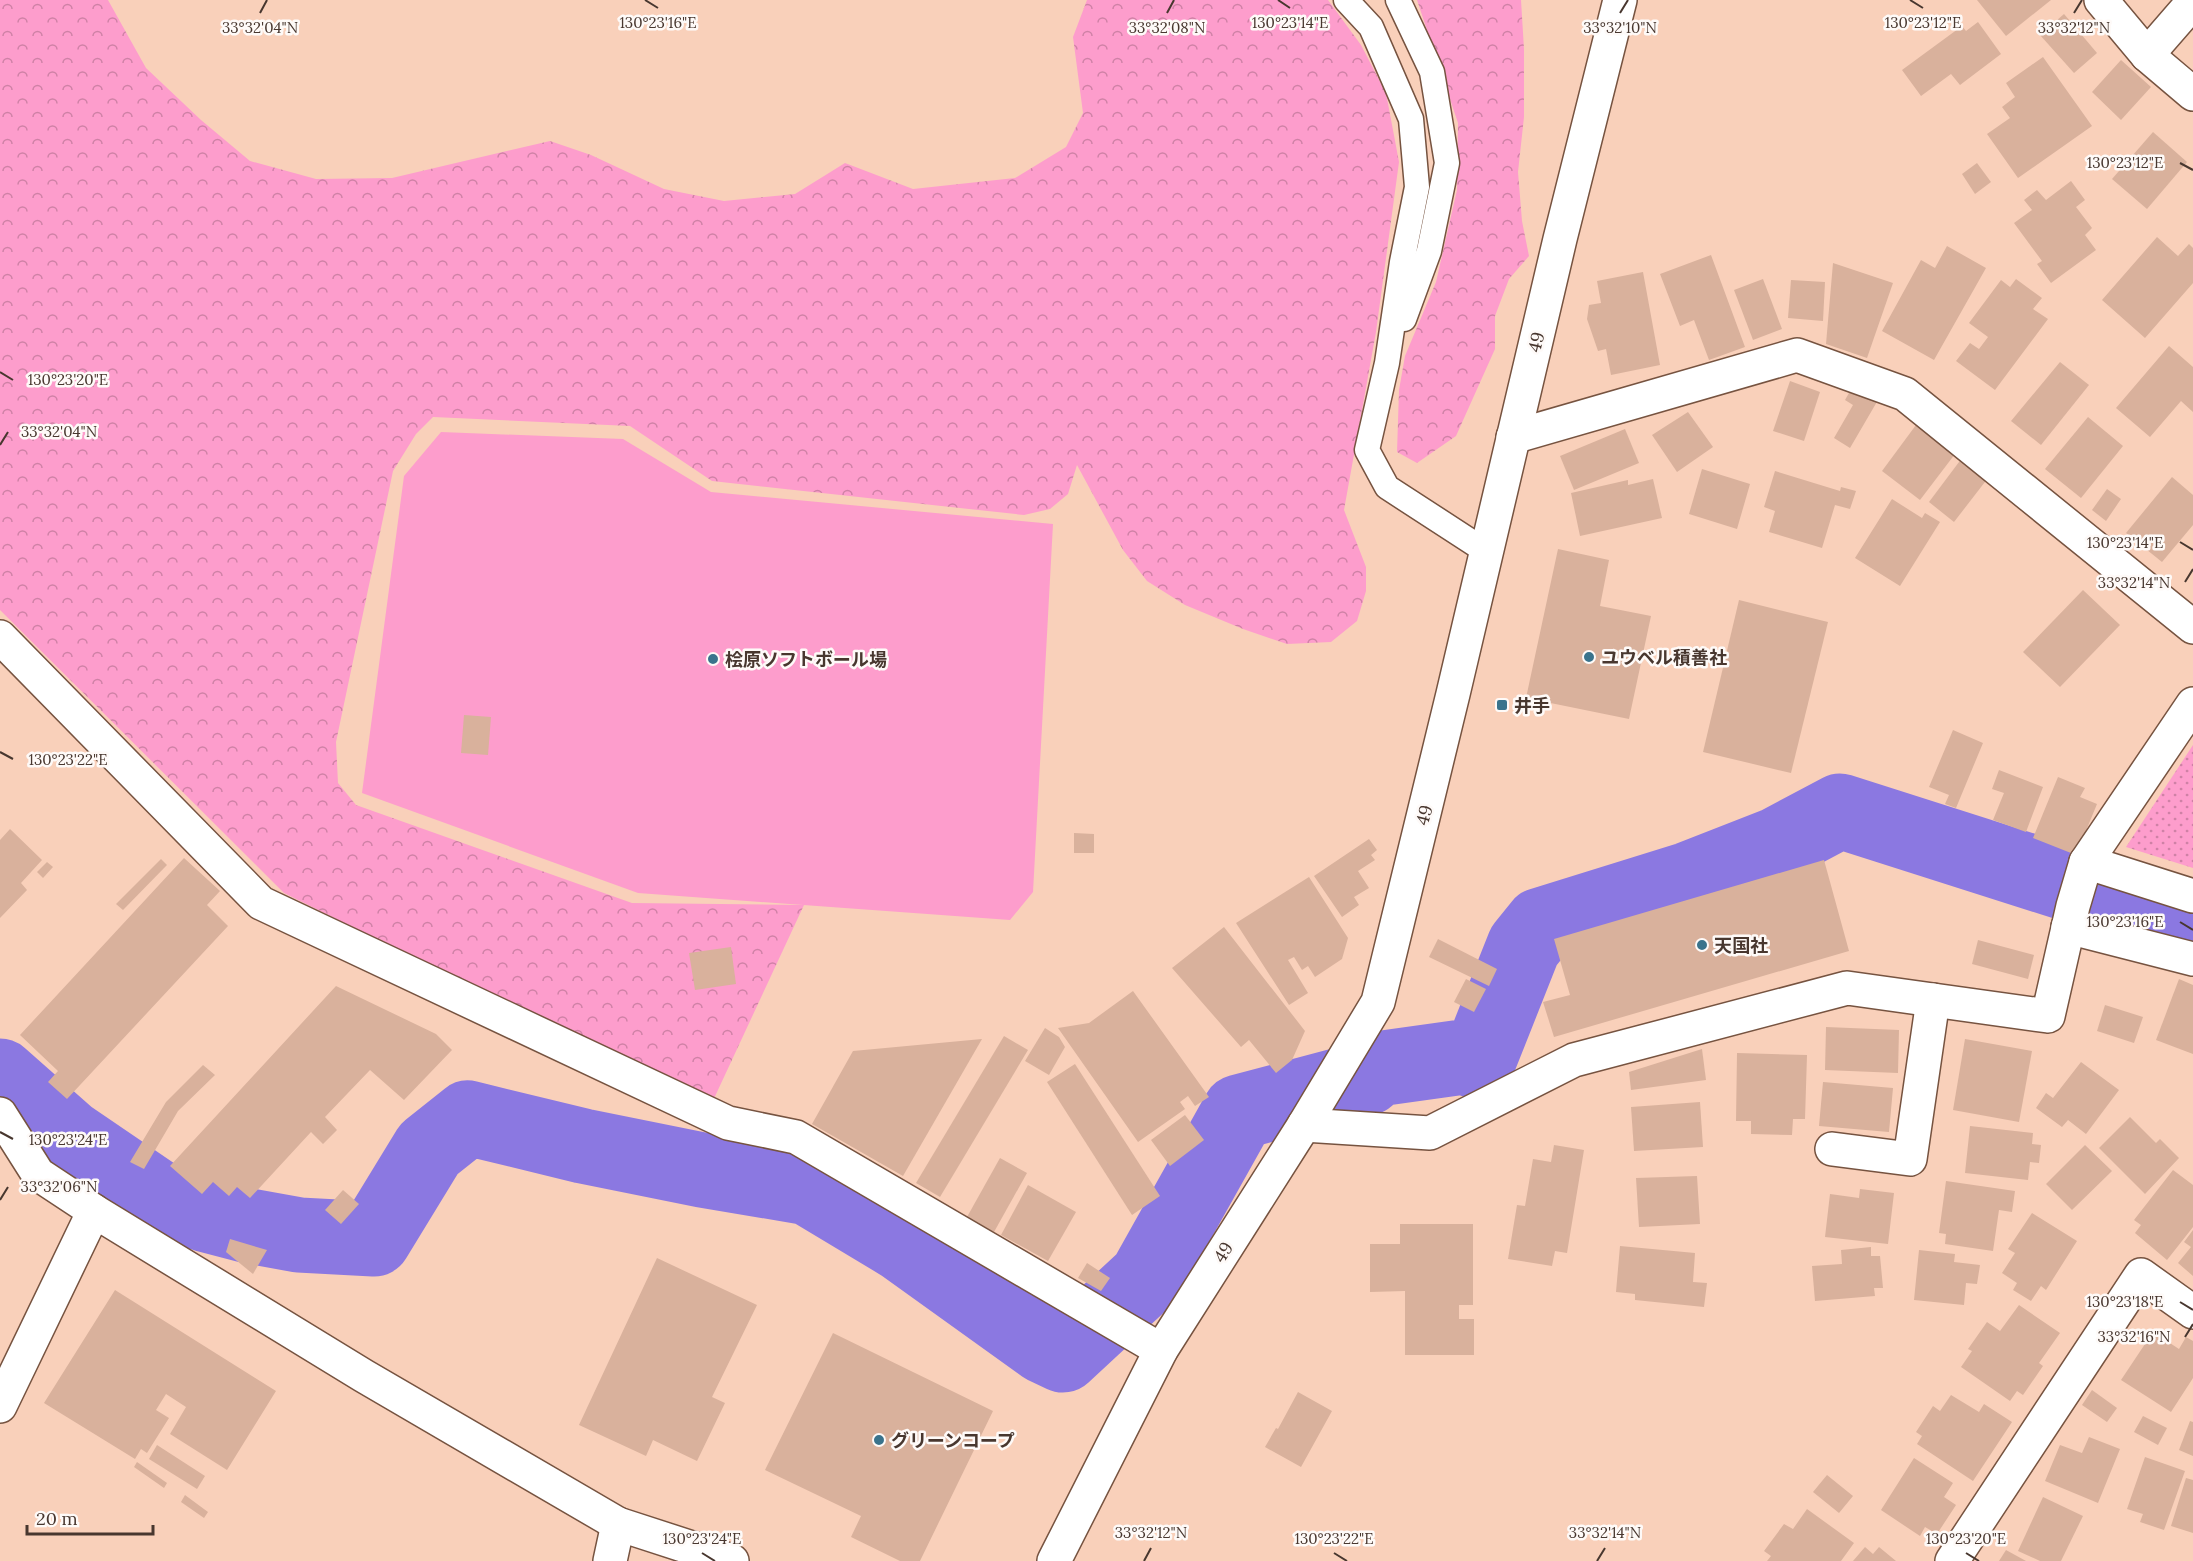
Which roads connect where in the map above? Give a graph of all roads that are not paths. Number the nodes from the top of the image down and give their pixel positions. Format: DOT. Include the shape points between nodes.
graph roads {
  1 [pos="1346,0"];
  2 [pos="1398,0"];
  3 [pos="1620,0"];
  4 [pos="2101,0"];
  5 [pos="2193,2"];
  6 [pos="2147,55"];
  7 [pos="2193,94"];
  8 [pos="1387,363"];
  9 [pos="1513,437"];
  10 [pos="1487,552"];
  11 [pos="2193,627"];
  12 [pos="0,637"];
  13 [pos="2193,704"];
  14 [pos="2086,862"];
  15 [pos="2193,896"];
  16 [pos="2070,917"];
  17 [pos="2193,959"];
  18 [pos="1933,1000"];
  19 [pos="0,1114"];
  20 [pos="1307,1120"];
  21 [pos="1832,1149"];
  22 [pos="94,1211"];
  23 [pos="2193,1312"];
  24 [pos="1161,1350"];
  25 [pos="0,1406"];
  26 [pos="618,1524"];
  27 [pos="610,1561"];
  28 [pos="732,1561"];
  29 [pos="1054,1561"];
  30 [pos="1952,1561"];
  1 -- 8 [label="lane" via="1371,27 1411,119 1418,187"];
  2 -- 8 [label="lane" via="1432,72 1447,163 1429,251"];
  3 -- 9 [label="street, 49 / 49"];
  4 -- 6 [label="street"];
  5 -- 6 [label="street"];
  6 -- 7 [label="street"];
  8 -- 10 [label="lane" via="1366,450 1387,487"];
  9 -- 10 [label="street, 49 / 49"];
  9 -- 11 [label="street" via="1797,355 1905,394"];
  10 -- 20 [label="street, 49 / 49" via="1378,1002"];
  12 -- 24 [label="street" via="261,903 728,1124 796,1137"];
  13 -- 14 [label="street"];
  14 -- 15 [label="street"];
  14 -- 16 [label="street"];
  16 -- 17 [label="street"];
  16 -- 18 [label="street" via="2048,1016"];
  18 -- 20 [label="street" via="1847,988 1653,1039 1574,1060 1430,1133"];
  18 -- 21 [label="street" via="1910,1160"];
  19 -- 22 [label="street" via="38,1174"];
  20 -- 24 [label="street, 49 / 49"];
  22 -- 25 [label="street"];
  22 -- 26 [label="street" via="364,1376"];
  23 -- 30 [label="street" via="2141,1275"];
  24 -- 29 [label="street, 49 / 49"];
  26 -- 27 [label="street"];
  26 -- 28 [label="street"];
}
